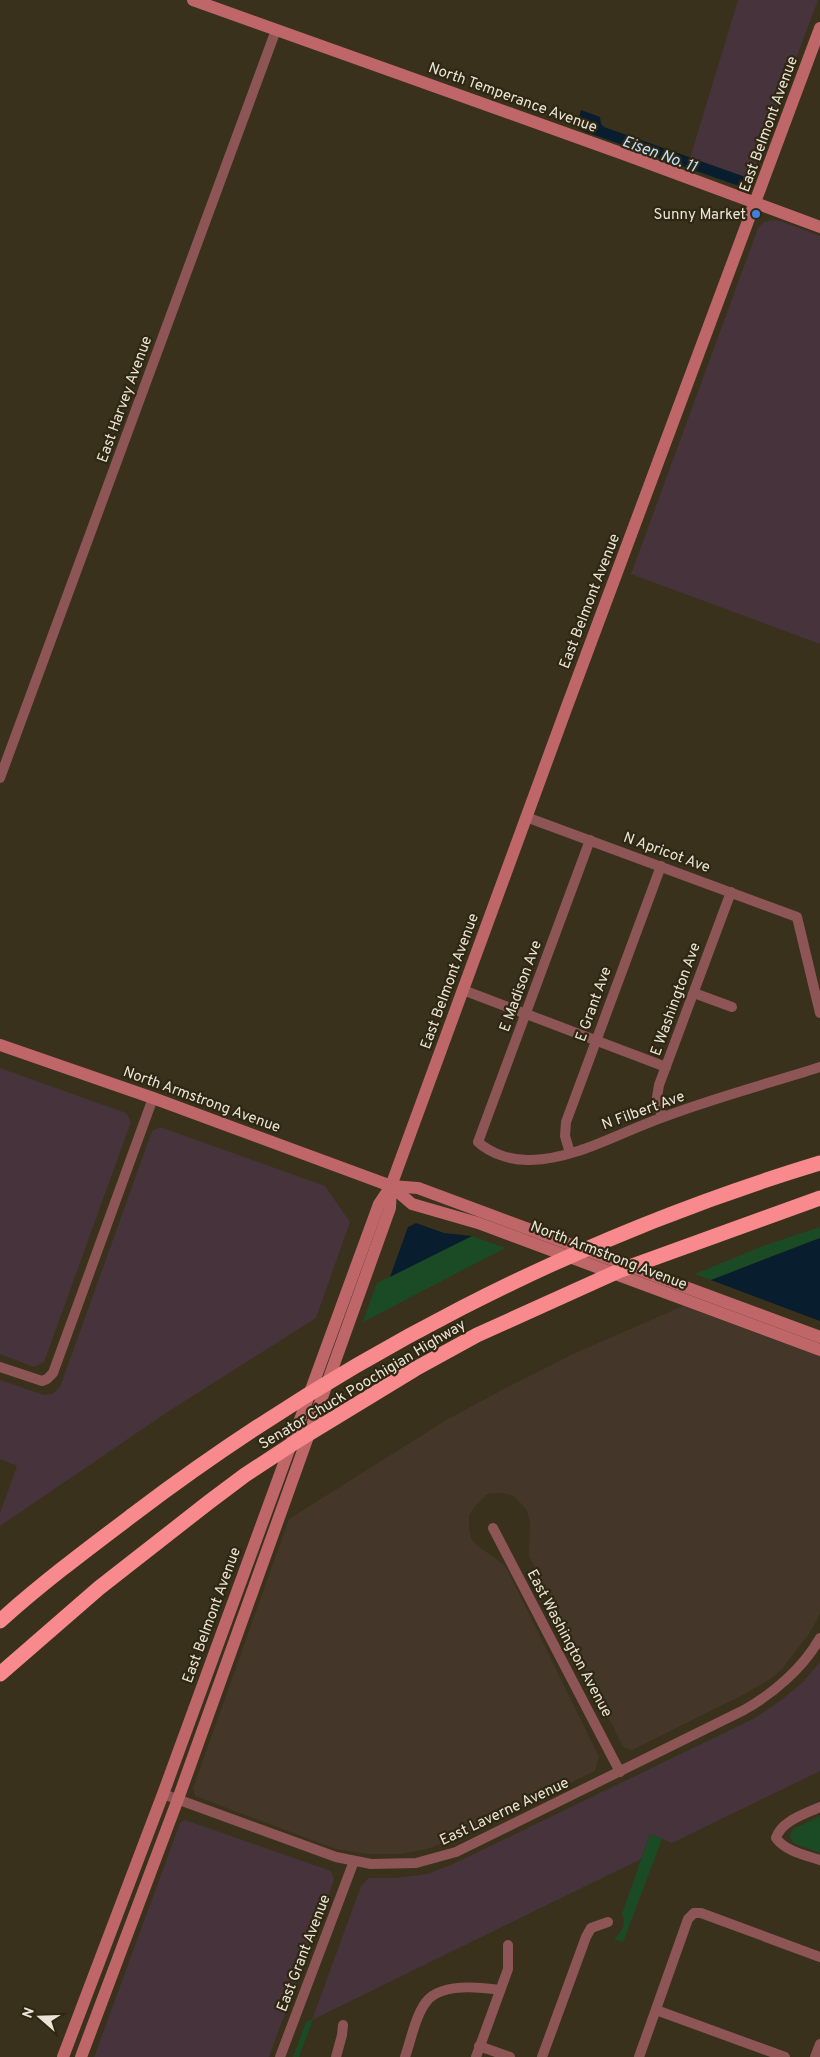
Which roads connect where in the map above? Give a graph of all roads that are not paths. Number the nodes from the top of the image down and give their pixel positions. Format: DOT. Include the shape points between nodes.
graph roads {
  1 [pos="193,0"];
  2 [pos="820,28"];
  3 [pos="276,30"];
  4 [pos="756,202"];
  5 [pos="820,227"];
  6 [pos="0,778"];
  7 [pos="526,817"];
  8 [pos="590,840"];
  9 [pos="661,866"];
  10 [pos="731,892"];
  11 [pos="463,990"];
  12 [pos="694,993"];
  13 [pos="818,999"];
  14 [pos="732,1007"];
  15 [pos="820,1013"];
  16 [pos="526,1014"];
  17 [pos="596,1040"];
  18 [pos="0,1045"];
  19 [pos="666,1066"];
  20 [pos="820,1066"];
  21 [pos="153,1098"];
  22 [pos="662,1117"];
  23 [pos="478,1142"];
  24 [pos="570,1153"];
  25 [pos="820,1163"];
  26 [pos="391,1186"];
  27 [pos="820,1198"];
  28 [pos="820,1336"];
  29 [pos="820,1350"];
  30 [pos="0,1367"];
  31 [pos="493,1528"];
  32 [pos="101,1539"];
  33 [pos="0,1608"];
  34 [pos="0,1621"];
  35 [pos="46,1634"];
  36 [pos="820,1638"];
  37 [pos="0,1674"];
  38 [pos="0,1681"];
  39 [pos="620,1772"];
  40 [pos="163,1794"];
  41 [pos="178,1799"];
  42 [pos="820,1807"];
  43 [pos="354,1860"];
  44 [pos="820,1860"];
  45 [pos="608,1922"];
  46 [pos="508,1945"];
  47 [pos="820,1957"];
  48 [pos="500,1990"];
  49 [pos="656,2010"];
  50 [pos="343,2025"];
  51 [pos="820,2044"];
  52 [pos="480,2046"];
  53 [pos="63,2057"];
  54 [pos="81,2057"];
  55 [pos="280,2057"];
  56 [pos="336,2057"];
  57 [pos="405,2057"];
  58 [pos="476,2057"];
  59 [pos="510,2057"];
  60 [pos="542,2057"];
  61 [pos="639,2057"];
  62 [pos="785,2057"];
  63 [pos="815,2057"];
  1 -- 3 [label="main road, North Temperance Avenue"];
  2 -- 4 [label="main road, East Belmont Avenue"];
  3 -- 4 [label="main road, North Temperance Avenue"];
  3 -- 6 [label="street, East Harvey Avenue"];
  4 -- 5 [label="main road, North Temperance Avenue"];
  4 -- 7 [label="main road, East Belmont Avenue"];
  7 -- 8 [label="street, N Apricot Ave"];
  7 -- 11 [label="main road, East Belmont Avenue"];
  8 -- 9 [label="street, N Apricot Ave"];
  8 -- 16 [label="street, E Madison Ave"];
  9 -- 10 [label="street, N Apricot Ave"];
  9 -- 17 [label="street, E Grant Ave"];
  10 -- 12 [label="street, E Washington Ave"];
  10 -- 13 [label="street, N Apricot Ave" via="797,917"];
  11 -- 16 [label="street"];
  11 -- 26 [label="main road, East Belmont Avenue"];
  12 -- 14 [label="street"];
  12 -- 19 [label="street, E Washington Ave"];
  13 -- 15 [label="street"];
  16 -- 17 [label="street"];
  16 -- 23 [label="street, E Madison Ave"];
  17 -- 19 [label="street"];
  17 -- 24 [label="street, E Grant Ave" via="566,1122 565,1136"];
  18 -- 21 [label="main road, North Armstrong Avenue"];
  19 -- 22 [label="street, E Washington Ave" via="657,1097"];
  20 -- 22 [label="street, N Filbert Ave"];
  21 -- 26 [label="main road, North Armstrong Avenue"];
  21 -- 30 [label="street" via="53,1372 42,1381"];
  22 -- 24 [label="street, N Filbert Ave"];
  23 -- 24 [label="street, N Filbert Ave" via="492,1152 518,1160 553,1158"];
  25 -- 32 [label="highway, Senator Chuck Poochigian Highway" via="735,1190 630,1230 465,1306 375,1354 261,1424"];
  26 -- 28 [label="main road, North Armstrong Avenue" via="418,1188"];
  26 -- 29 [label="main road, North Armstrong Avenue" via="412,1204 478,1224"];
  26 -- 40 [label="main road, East Belmont Avenue" via="379,1204"];
  26 -- 41 [label="main road, East Belmont Avenue" via="390,1208"];
  27 -- 35 [label="highway, Senator Chuck Poochigian Highway" via="681,1247 572,1291 477,1335 360,1402 245,1475 140,1554"];
  31 -- 39 [label="street, East Washington Avenue"];
  32 -- 33 [label="highway" via="55,1567"];
  32 -- 34 [label="highway, Senator Chuck Poochigian Highway"];
  35 -- 37 [label="highway, Senator Chuck Poochigian Highway"];
  35 -- 38 [label="highway"];
  36 -- 39 [label="street, East Laverne Avenue" via="788,1678 752,1706"];
  39 -- 43 [label="street, East Laverne Avenue" via="456,1852 416,1863 371,1864"];
  40 -- 41 [label="street, East Laverne Avenue"];
  40 -- 53 [label="main road, East Belmont Avenue"];
  41 -- 43 [label="street, East Laverne Avenue" via="336,1857"];
  41 -- 54 [label="main road, East Belmont Avenue"];
  42 -- 44 [label="street" via="784,1825 776,1838 780,1844"];
  43 -- 55 [label="street, East Grant Avenue"];
  45 -- 60 [label="street" via="591,1928 586,1937"];
  46 -- 48 [label="street" via="508,1969"];
  47 -- 49 [label="street" via="694,1913 688,1919"];
  48 -- 52 [label="street"];
  48 -- 57 [label="street" via="454,1988 430,1997 421,2012"];
  49 -- 61 [label="street"];
  49 -- 62 [label="street"];
  50 -- 56 [label="street"];
  51 -- 63 [label="street"];
  52 -- 58 [label="street"];
  52 -- 59 [label="street"];
}
